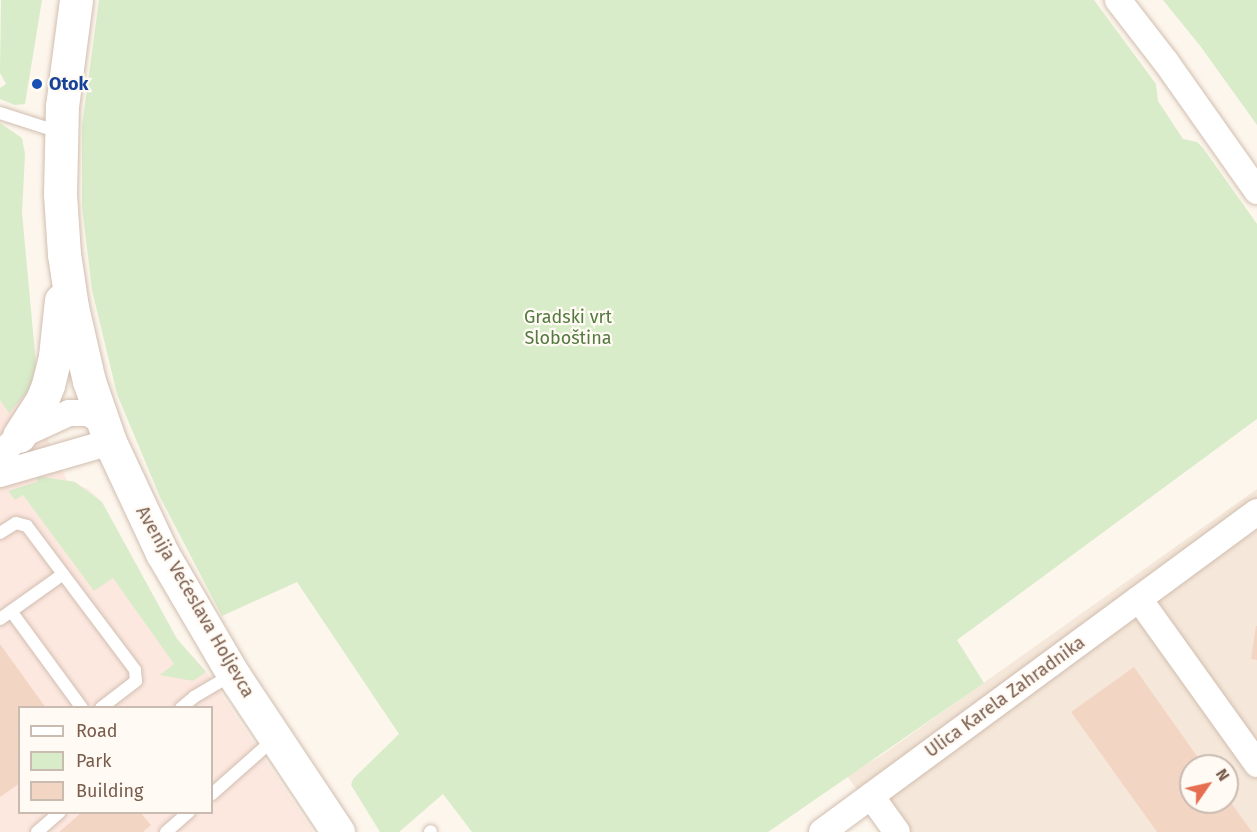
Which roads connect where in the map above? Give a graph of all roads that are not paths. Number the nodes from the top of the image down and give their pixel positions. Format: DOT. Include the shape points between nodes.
graph roads {
  1 [pos="76,0"];
  2 [pos="1118,0"];
  3 [pos="0,113"];
  4 [pos="60,132"];
  5 [pos="1257,191"];
  6 [pos="65,266"];
  7 [pos="106,432"];
  8 [pos="9,446"];
  9 [pos="0,474"];
  10 [pos="1257,512"];
  11 [pos="0,533"];
  12 [pos="63,574"];
  13 [pos="1139,599"];
  14 [pos="11,611"];
  15 [pos="0,619"];
  16 [pos="233,674"];
  17 [pos="81,706"];
  18 [pos="104,706"];
  19 [pos="184,706"];
  20 [pos="275,738"];
  21 [pos="1257,764"];
  22 [pos="213,793"];
  23 [pos="871,796"];
  24 [pos="59,814"];
  25 [pos="188,814"];
  26 [pos="37,832"];
  27 [pos="166,832"];
  28 [pos="338,832"];
  29 [pos="822,832"];
  30 [pos="897,832"];
  1 -- 4 [label="street, Avenija Većeslava Holjevca"];
  2 -- 5 [label="street"];
  3 -- 4 [label="lane"];
  4 -- 6 [label="street, Avenija Većeslava Holjevca"];
  6 -- 7 [label="street, Avenija Većeslava Holjevca" via="80,348"];
  6 -- 8 [label="street" via="48,385 42,400"];
  7 -- 8 [label="street" via="88,413 69,413"];
  7 -- 9 [label="street"];
  7 -- 16 [label="street, Avenija Većeslava Holjevca" via="162,553"];
  10 -- 13 [label="street, Ulica Karela Zahradnika"];
  11 -- 12 [label="lane" via="16,523 27,526"];
  12 -- 14 [label="lane"];
  12 -- 18 [label="lane" via="135,670 136,681"];
  13 -- 21 [label="street"];
  13 -- 23 [label="street, Ulica Karela Zahradnika"];
  14 -- 15 [label="lane"];
  14 -- 17 [label="lane"];
  16 -- 19 [label="lane"];
  16 -- 20 [label="street, Avenija Većeslava Holjevca"];
  20 -- 22 [label="lane"];
  20 -- 28 [label="street, Avenija Većeslava Holjevca"];
  23 -- 29 [label="street, Ulica Karela Zahradnika"];
  23 -- 30 [label="street"];
  24 -- 26 [label="lane"];
  25 -- 27 [label="lane"];
}
